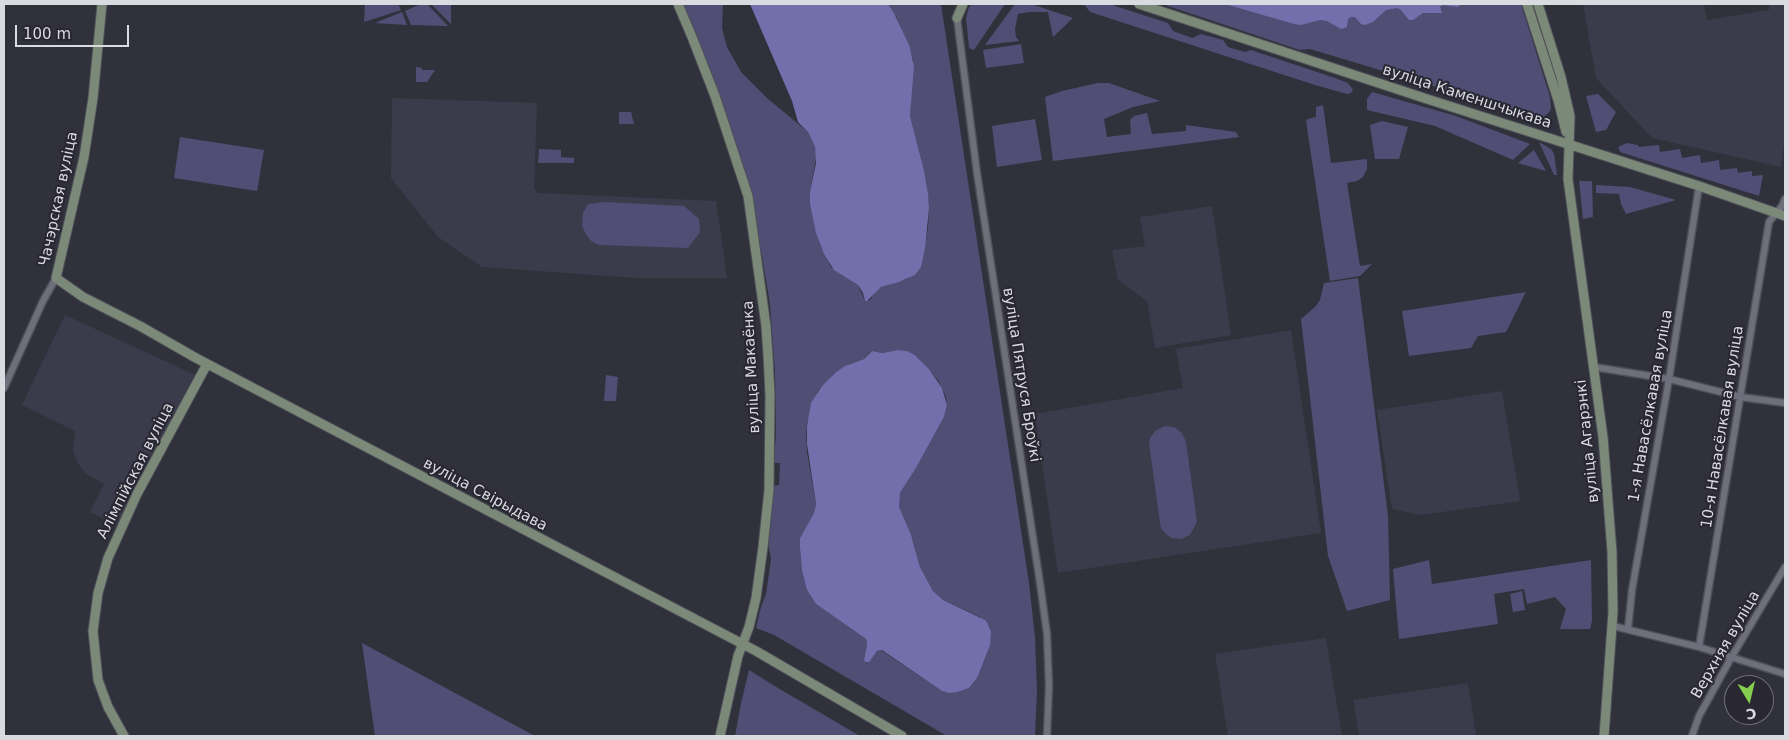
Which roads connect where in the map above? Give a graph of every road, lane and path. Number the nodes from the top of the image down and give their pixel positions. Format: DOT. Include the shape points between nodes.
graph roads {
  1 [pos="102,4"];
  2 [pos="678,4"];
  3 [pos="954,4"];
  4 [pos="964,4"];
  5 [pos="1139,4"];
  6 [pos="1528,4"];
  7 [pos="1538,4"];
  8 [pos="957,18"];
  9 [pos="1569,145"];
  10 [pos="1699,186"];
  11 [pos="1785,198"];
  12 [pos="1775,214"];
  13 [pos="1785,216"];
  14 [pos="56,278"];
  15 [pos="207,364"];
  16 [pos="1594,367"];
  17 [pos="1669,379"];
  18 [pos="4,388"];
  19 [pos="1741,397"];
  20 [pos="1785,403"];
  21 [pos="1785,567"];
  22 [pos="1613,626"];
  23 [pos="1628,629"];
  24 [pos="741,644"];
  25 [pos="1699,647"];
  26 [pos="1731,658"];
  27 [pos="1785,674"];
  28 [pos="124,736"];
  29 [pos="720,736"];
  30 [pos="902,736"];
  31 [pos="1047,736"];
  32 [pos="1604,736"];
  33 [pos="1692,736"];
  1 -- 14 [label="main road, Чачэрская вуліца" via="84,157"];
  2 -- 24 [label="main road, вуліца Макаёнка" via="715,96 748,196 766,326 770,395 769,490 756,598"];
  3 -- 8 [label="main road"];
  4 -- 8 [label="main road"];
  5 -- 9 [label="main road, вуліца Каменшчыкава"];
  6 -- 9 [label="main road"];
  7 -- 9 [label="main road, вуліца Агарэнкі" via="1567,98"];
  8 -- 31 [label="street, вуліца Пятруся Броўкі" via="977,173 1047,634"];
  9 -- 10 [label="main road, вуліца Каменшчыкава"];
  9 -- 16 [label="main road, вуліца Агарэнкі" via="1568,179"];
  10 -- 12 [label="main road, вуліца Каменшчыкава"];
  10 -- 17 [label="street, 1-я Навасёлкавая вуліца"];
  11 -- 12 [label="street, 10-я Навасёлкавая вуліца"];
  12 -- 13 [label="main road, вуліца Каменшчыкава"];
  12 -- 19 [label="street, 10-я Навасёлкавая вуліца" via="1769,222"];
  14 -- 15 [label="main road, вуліца Свірыдава" via="83,297"];
  14 -- 18 [label="street, Чачэрская вуліца"];
  15 -- 24 [label="main road, вуліца Свірыдава"];
  15 -- 28 [label="main road, Алімпійская вуліца" via="137,494 108,558 98,593 93,631 98,680"];
  16 -- 17 [label="street"];
  16 -- 22 [label="main road, вуліца Агарэнкі" via="1611,533"];
  17 -- 19 [label="street"];
  17 -- 23 [label="street, 1-я Навасёлкавая вуліца"];
  19 -- 20 [label="street"];
  19 -- 25 [label="street, 10-я Навасёлкавая вуліца"];
  21 -- 26 [label="street, Верхняя вуліца"];
  22 -- 23 [label="street"];
  22 -- 32 [label="main road, вуліца Агарэнкі"];
  23 -- 25 [label="street"];
  24 -- 29 [label="main road, вуліца Макаёнка"];
  24 -- 30 [label="main road, вуліца Свірыдава"];
  25 -- 26 [label="street"];
  26 -- 27 [label="street"];
  26 -- 33 [label="street, Верхняя вуліца" via="1699,716"];
}
